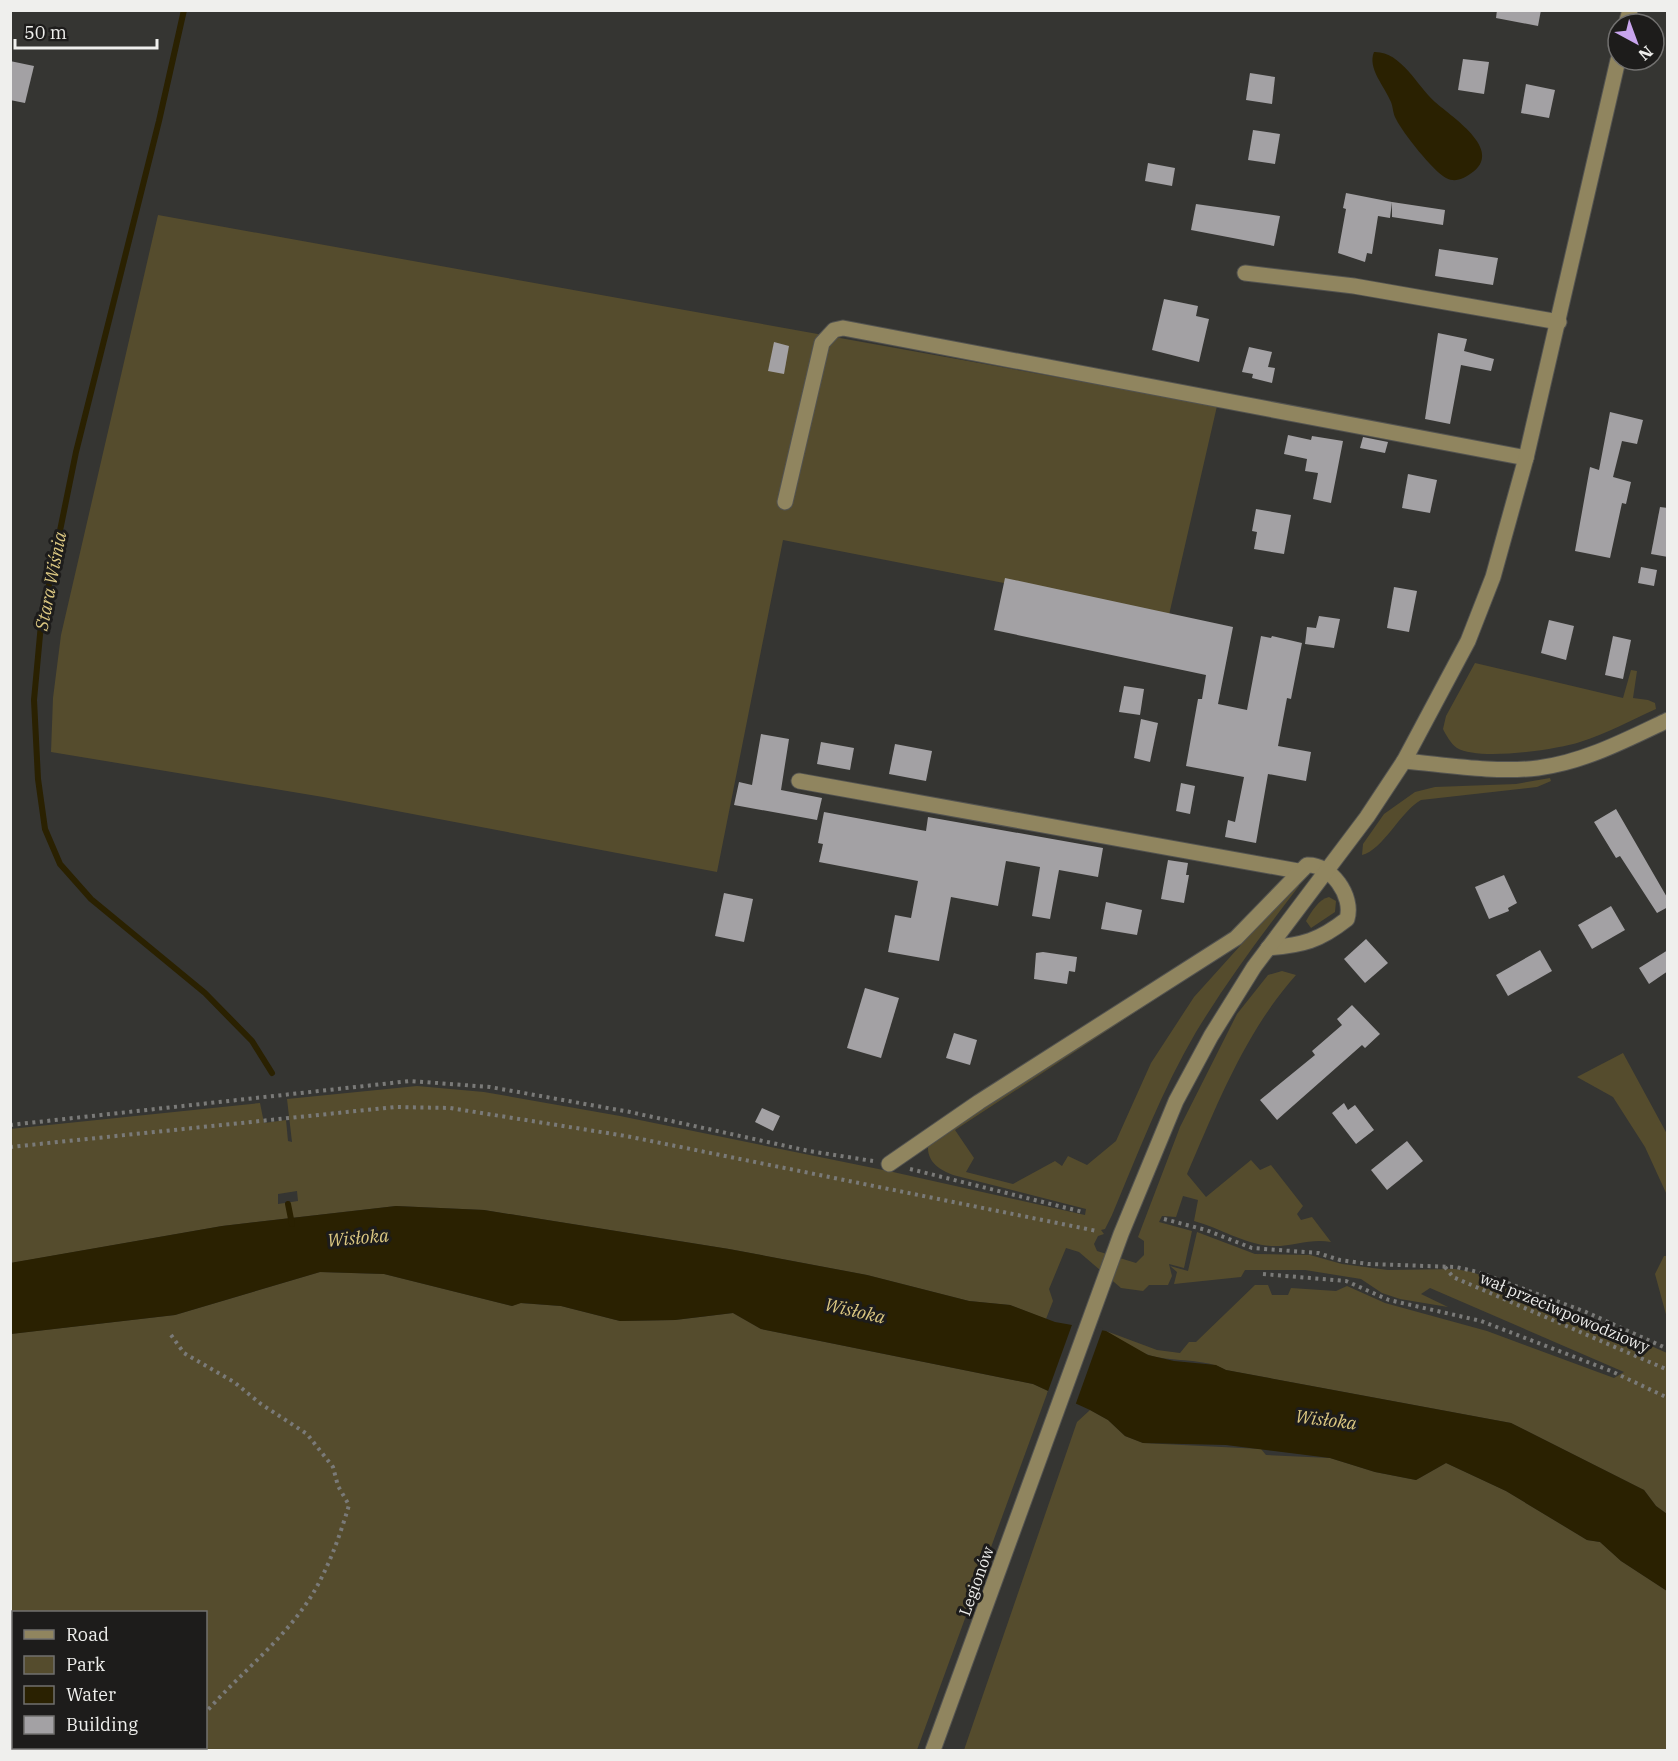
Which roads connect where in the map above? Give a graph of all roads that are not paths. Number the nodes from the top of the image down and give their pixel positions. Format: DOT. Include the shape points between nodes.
graph roads {
  1 [pos="1615,72"];
  2 [pos="1245,273"];
  3 [pos="1559,322"];
  4 [pos="1526,458"];
  5 [pos="785,502"];
  6 [pos="1668,720"];
  7 [pos="1404,761"];
  8 [pos="799,782"];
  9 [pos="1326,870"];
  10 [pos="1298,871"];
  11 [pos="1268,948"];
  12 [pos="889,1164"];
  13 [pos="933,1750"];
  1 -- 3 [label="street, Legionów"];
  2 -- 3 [label="street" via="1354,286"];
  3 -- 4 [label="street, Legionów"];
  4 -- 5 [label="street" via="843,327 834,330 822,343"];
  4 -- 7 [label="street, Legionów" via="1493,578 1468,641"];
  6 -- 7 [label="street" via="1587,756 1537,768 1497,770"];
  7 -- 9 [label="street, Legionów"];
  8 -- 10 [label="street"];
  9 -- 10 [label="street" via="1307,865"];
  9 -- 11 [label="street, Legionów"];
  9 -- 11 [label="street" via="1349,903 1347,918 1314,941"];
  10 -- 12 [label="street" via="1236,938"];
  11 -- 13 [label="street, Legionów" via="1211,1036 1176,1101 1121,1234"];
}
